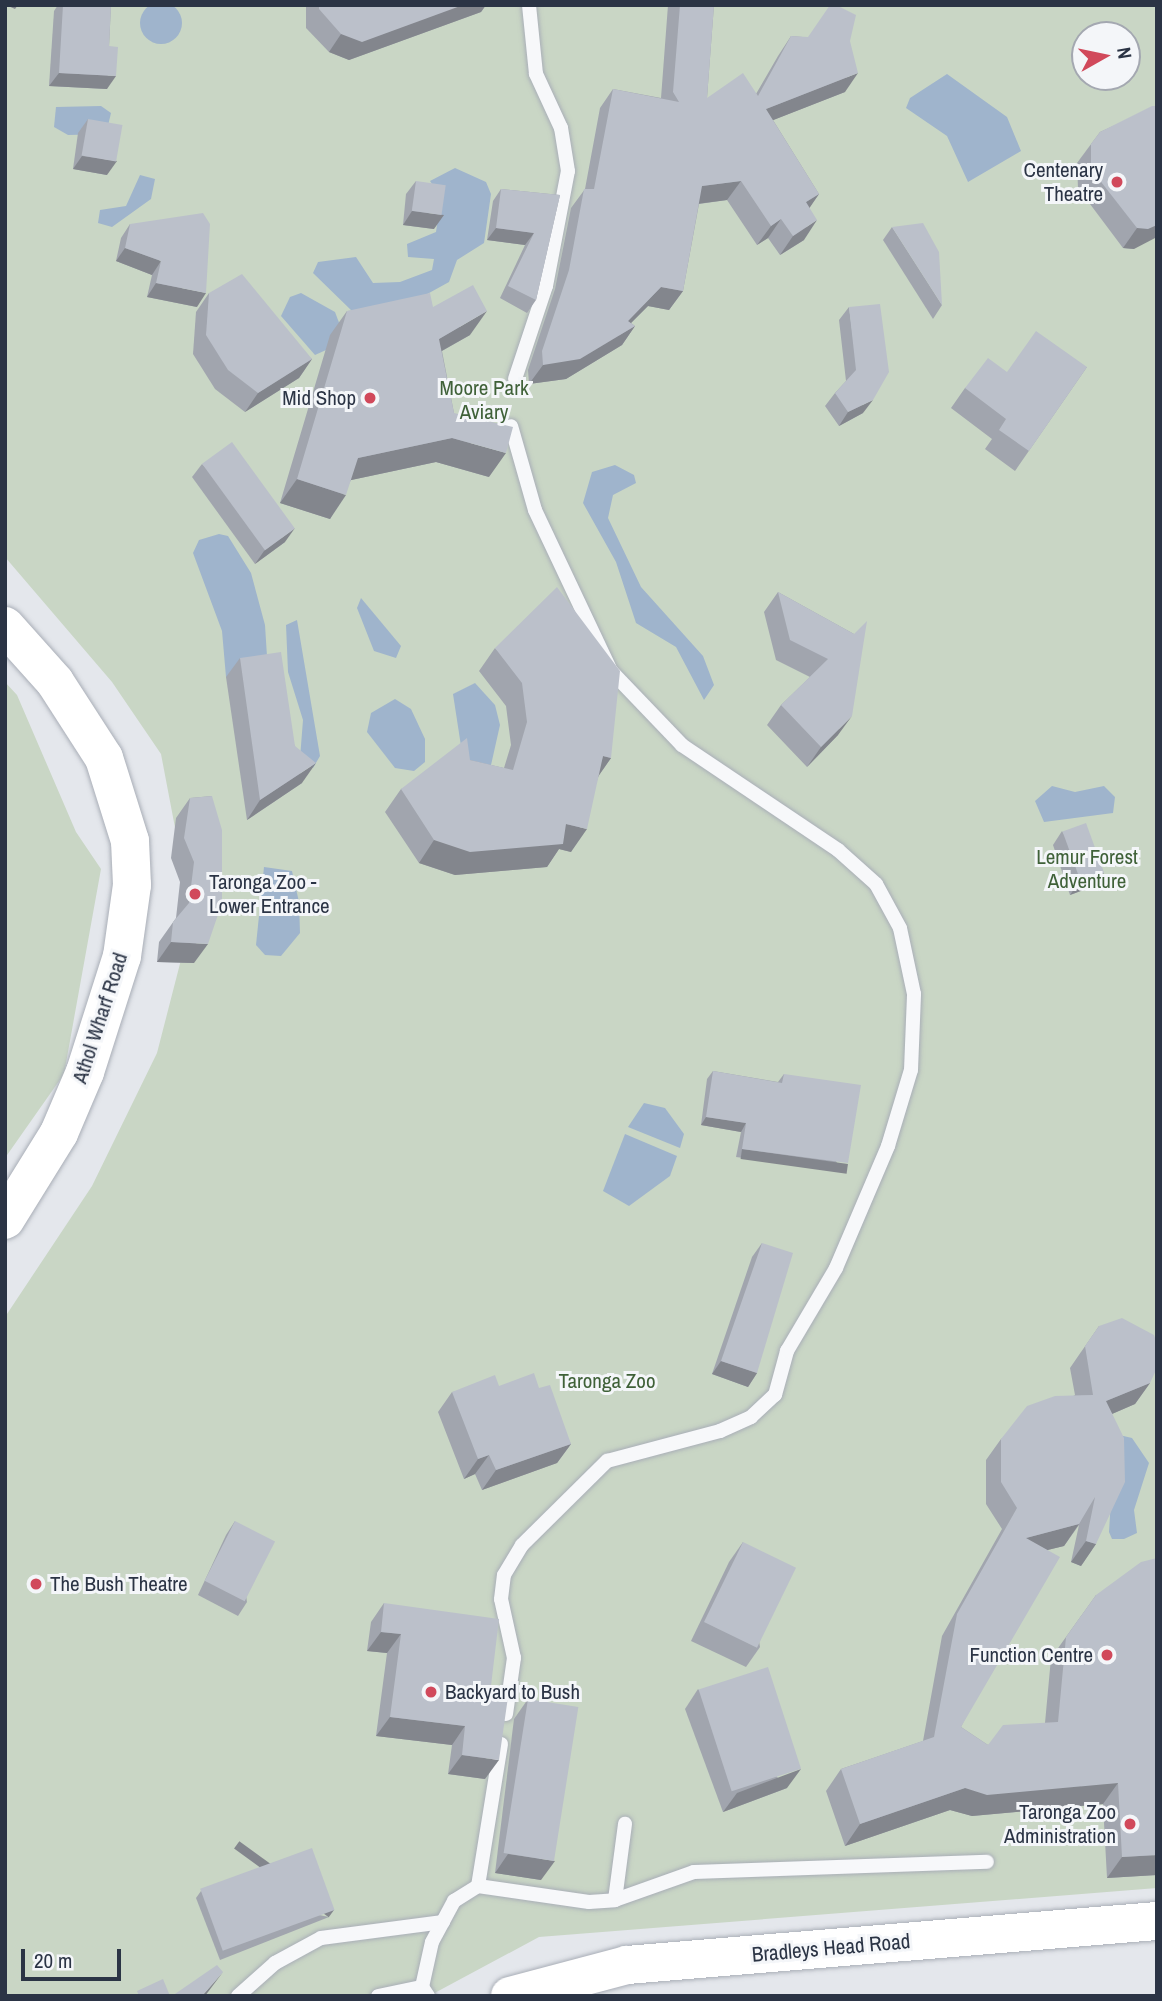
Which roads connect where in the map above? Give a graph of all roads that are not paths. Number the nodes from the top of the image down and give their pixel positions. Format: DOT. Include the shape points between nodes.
graph roads {
  1 [pos="529,5"];
  2 [pos="515,379"];
  3 [pos="511,426"];
  4 [pos="5,626"];
  5 [pos="5,1220"];
  6 [pos="625,1824"];
  7 [pos="987,1862"];
  8 [pos="478,1886"];
  9 [pos="615,1900"];
  10 [pos="1157,1921"];
  11 [pos="443,1922"];
  12 [pos="425,1991"];
  13 [pos="237,1996"];
  14 [pos="378,1996"];
  15 [pos="510,1996"];
  1 -- 2 [label="lane" via="536,74 561,128 568,171 545,286"];
  3 -- 8 [label="lane" via="535,510 611,671 682,746 838,849 876,884 900,928 914,994 911,1070 888,1146 836,1268 787,1351 775,1395 751,1417 720,1431 607,1461 522,1545 504,1575 501,1599 514,1658"];
  4 -- 5 [label="main road, Athol Wharf Road" via="55,682 104,758 130,841 132,885 122,956 85,1072 59,1133"];
  6 -- 9 [label="lane"];
  7 -- 9 [label="lane" via="694,1872"];
  8 -- 9 [label="lane" via="589,1902"];
  8 -- 11 [label="lane" via="454,1902"];
  10 -- 15 [label="main road, Bradleys Head Road" via="627,1965"];
  11 -- 12 [label="lane"];
  11 -- 13 [label="lane" via="321,1938 275,1963"];
  12 -- 14 [label="lane"];
}
